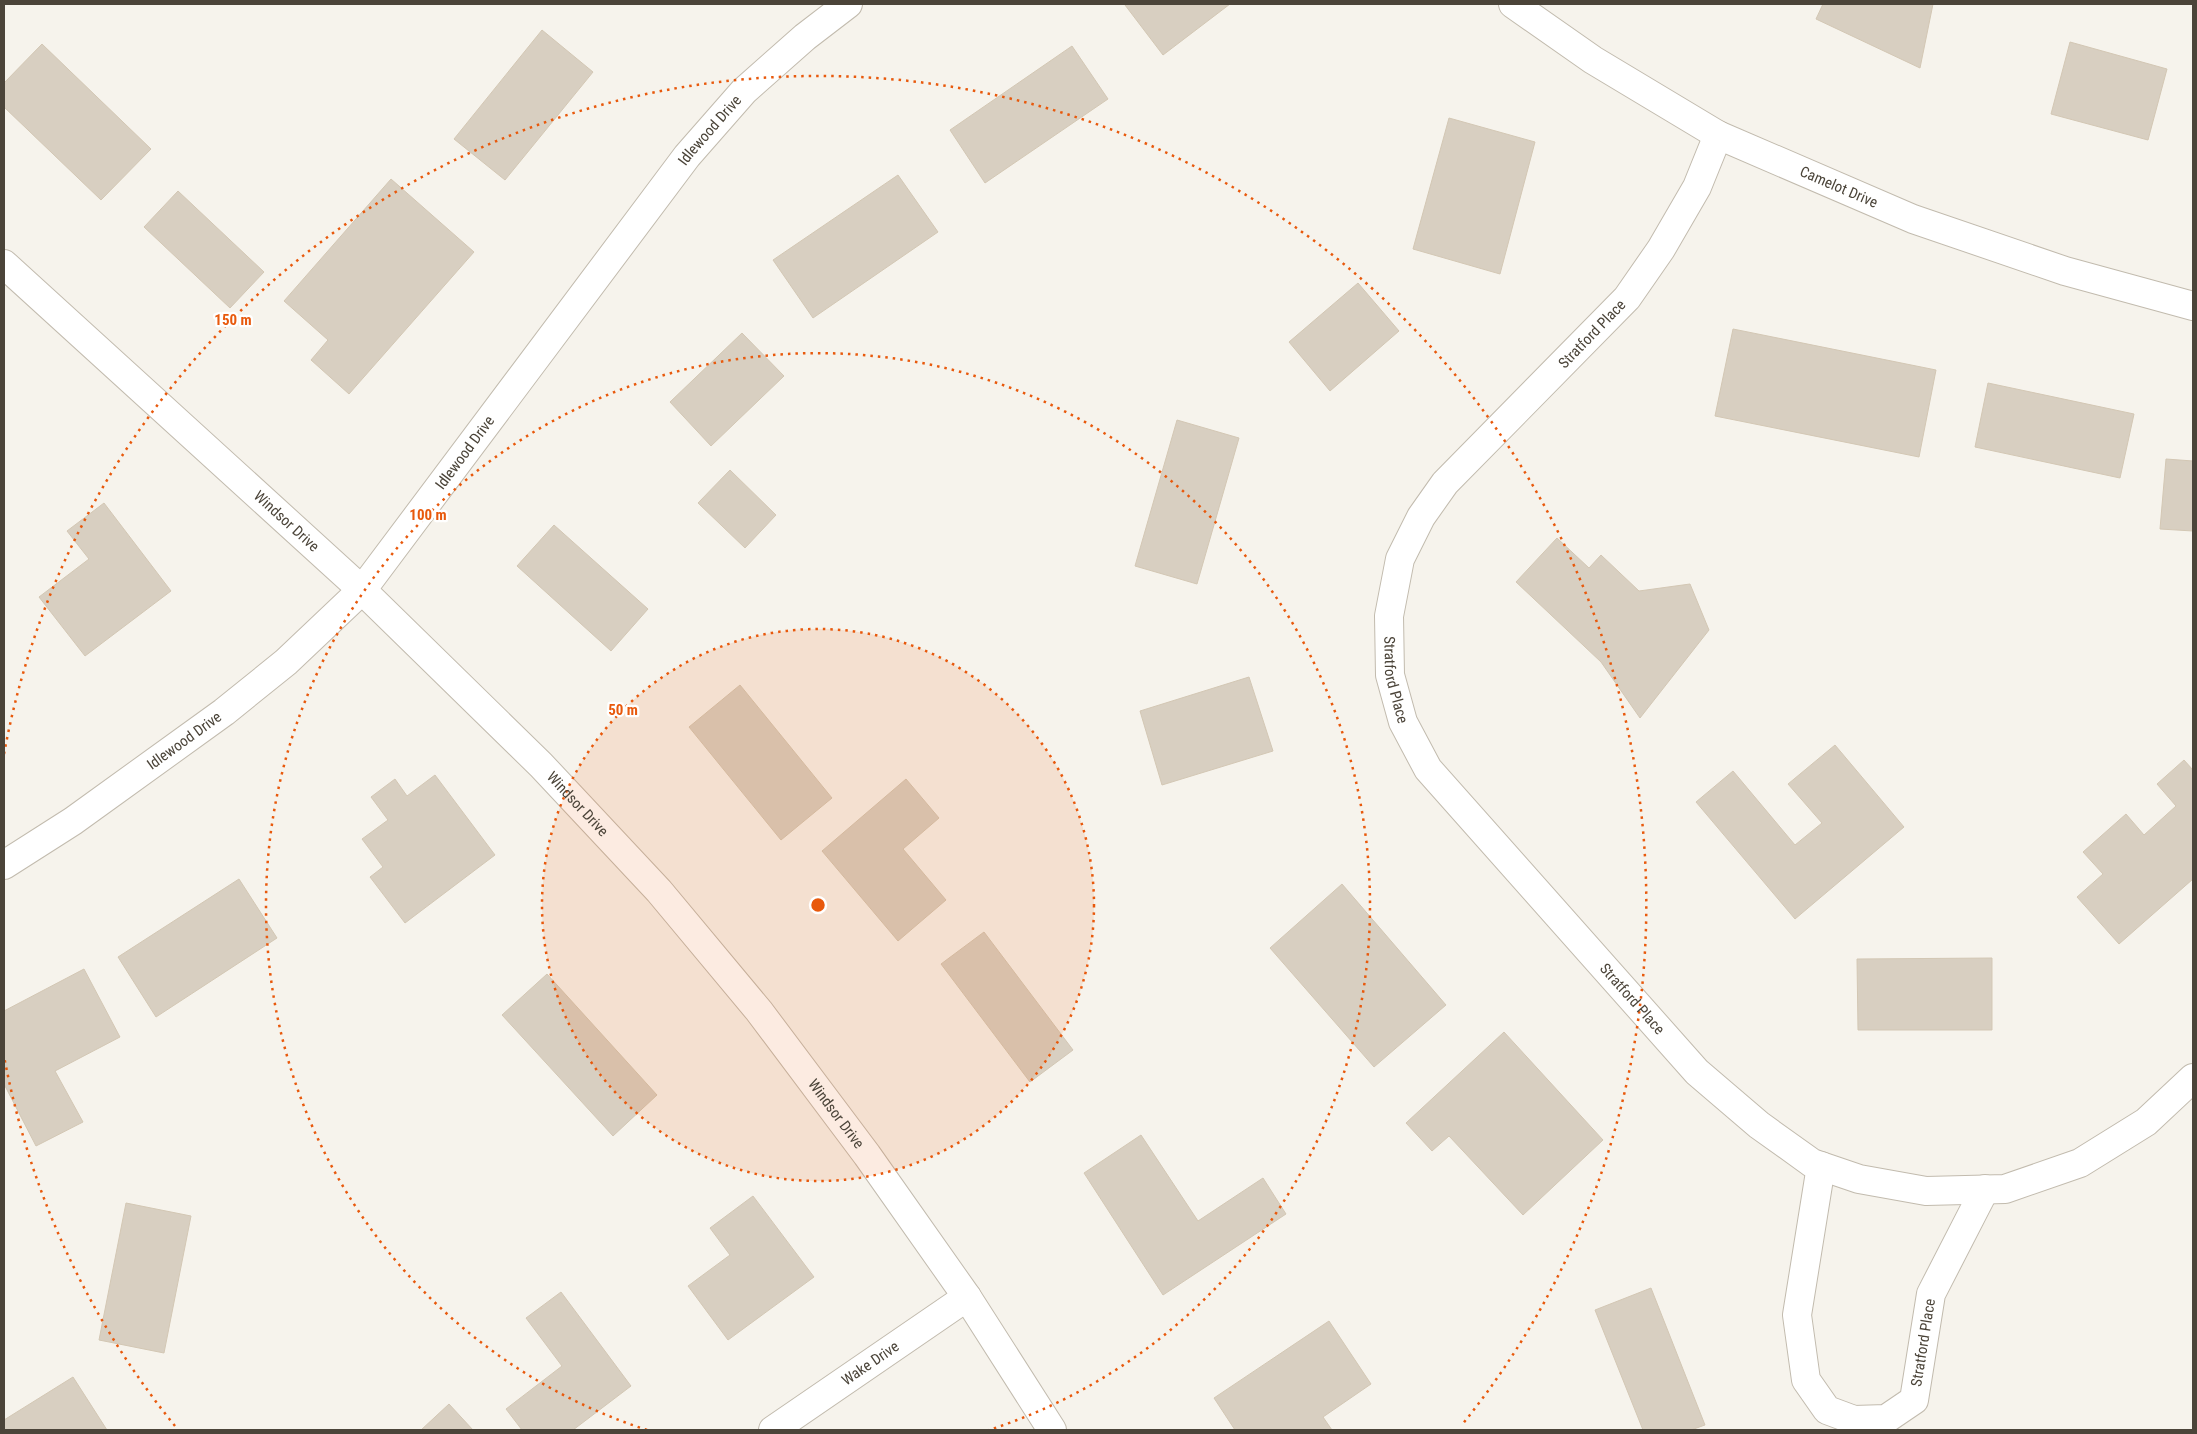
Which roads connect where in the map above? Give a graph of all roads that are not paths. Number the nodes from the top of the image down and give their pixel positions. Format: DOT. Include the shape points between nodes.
graph roads {
  1 [pos="848,4"];
  2 [pos="1513,4"];
  3 [pos="1718,135"];
  4 [pos="4,264"];
  5 [pos="2193,306"];
  6 [pos="362,590"];
  7 [pos="4,865"];
  8 [pos="2193,1078"];
  9 [pos="1821,1166"];
  10 [pos="1985,1189"];
  11 [pos="967,1297"];
  12 [pos="773,1430"];
  13 [pos="1052,1430"];
  1 -- 6 [label="street, Idlewood Drive" via="744,91 687,156"];
  2 -- 3 [label="street, Camelot Drive" via="1593,60"];
  3 -- 5 [label="street, Camelot Drive" via="1913,219 2064,270"];
  3 -- 9 [label="street, Stratford Place" via="1696,186 1661,249 1627,298 1445,483 1421,517 1400,559 1389,616 1390,675 1403,722 1428,769 1697,1072 1759,1125"];
  4 -- 6 [label="street, Windsor Drive"];
  6 -- 7 [label="street, Idlewood Drive" via="286,662 224,712 81,815"];
  6 -- 11 [label="street, Windsor Drive" via="541,765 659,891 770,1026 867,1155"];
  8 -- 10 [label="street, Stratford Place" via="2146,1122 2080,1163 2005,1188"];
  9 -- 10 [label="street, Stratford Place" via="1859,1179 1926,1191"];
  9 -- 10 [label="street, Stratford Place" via="1797,1315 1806,1380 1827,1410 1854,1420 1886,1419 1914,1400 1931,1294"];
  11 -- 12 [label="street, Wake Drive"];
  11 -- 13 [label="street, Windsor Drive"];
}
